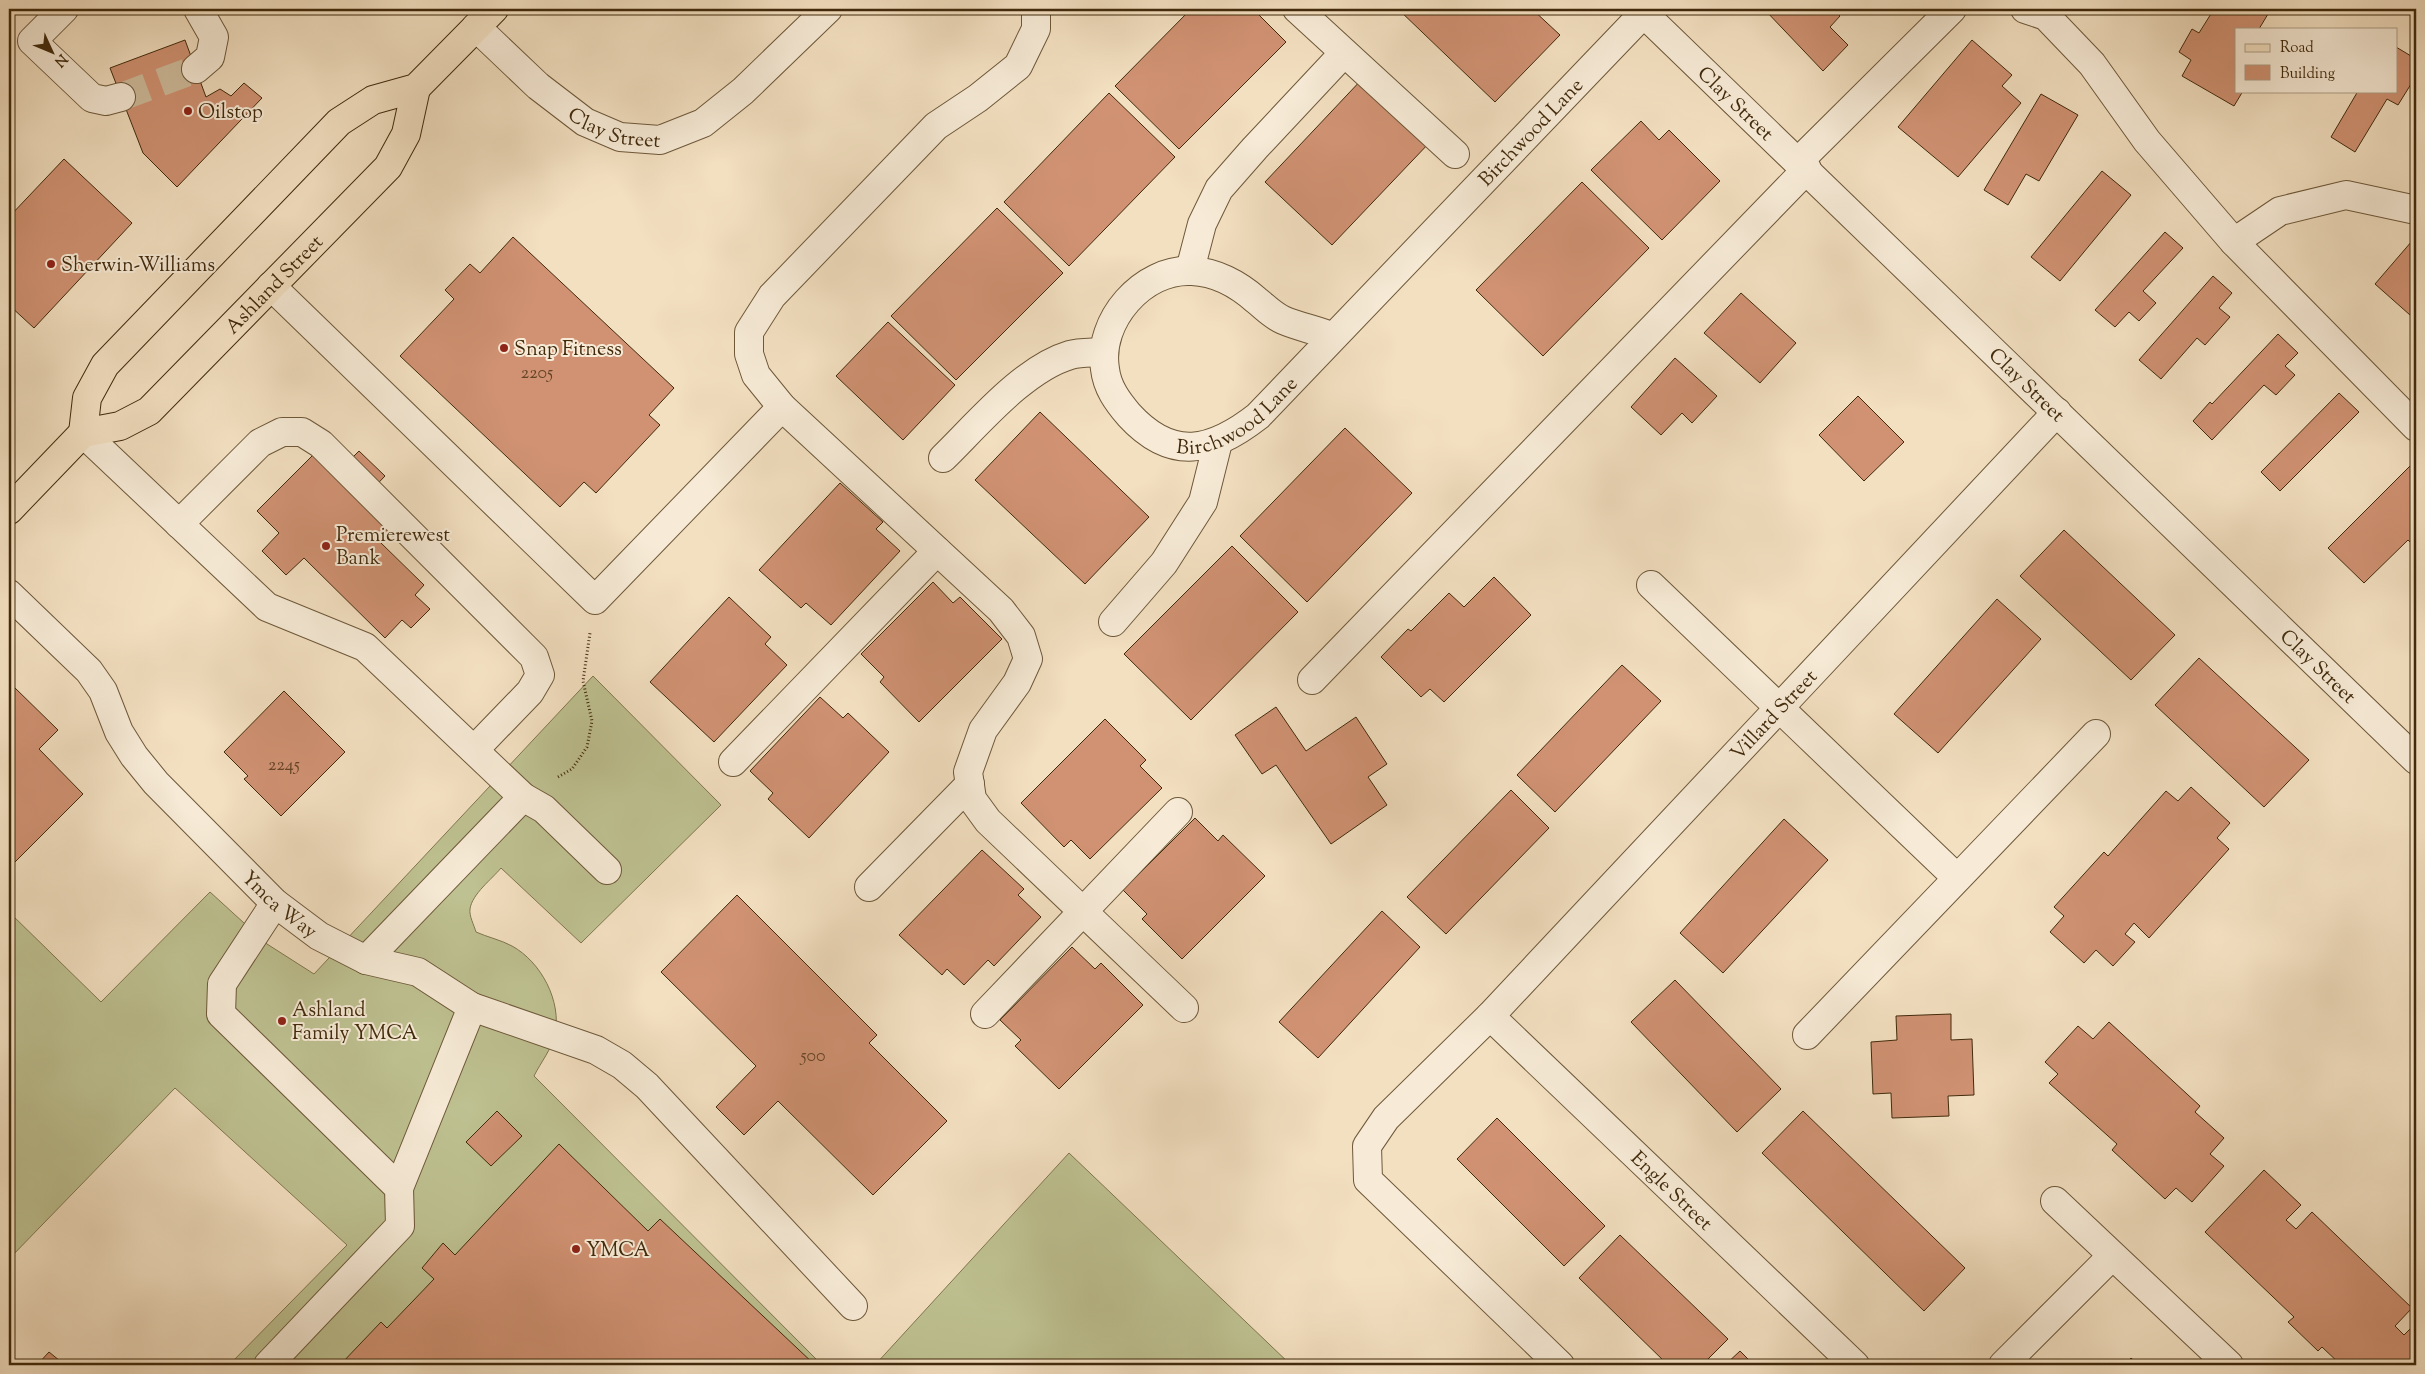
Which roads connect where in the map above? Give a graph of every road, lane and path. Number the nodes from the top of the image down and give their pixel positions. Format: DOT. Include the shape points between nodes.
graph roads {
  1 [pos="64,9"];
  2 [pos="198,9"];
  3 [pos="828,9"];
  4 [pos="1036,9"];
  5 [pos="1297,9"];
  6 [pos="1952,9"];
  7 [pos="2025,9"];
  8 [pos="1641,11"];
  9 [pos="485,18"];
  10 [pos="1344,53"];
  11 [pos="196,69"];
  12 [pos="416,88"];
  13 [pos="121,97"];
  14 [pos="1455,154"];
  15 [pos="1803,165"];
  16 [pos="2416,210"];
  17 [pos="2234,242"];
  18 [pos="1190,270"];
  19 [pos="271,286"];
  20 [pos="1333,337"];
  21 [pos="1104,352"];
  22 [pos="782,407"];
  23 [pos="2057,412"];
  24 [pos="2416,427"];
  25 [pos="83,433"];
  26 [pos="1218,442"];
  27 [pos="943,458"];
  28 [pos="9,510"];
  29 [pos="179,524"];
  30 [pos="937,551"];
  31 [pos="1651,585"];
  32 [pos="9,594"];
  33 [pos="595,600"];
  34 [pos="1113,622"];
  35 [pos="1312,680"];
  36 [pos="1778,709"];
  37 [pos="2096,734"];
  38 [pos="474,750"];
  39 [pos="2416,760"];
  40 [pos="733,762"];
  41 [pos="970,784"];
  42 [pos="523,797"];
  43 [pos="1178,812"];
  44 [pos="606,870"];
  45 [pos="1957,878"];
  46 [pos="870,887"];
  47 [pos="275,903"];
  48 [pos="1084,912"];
  49 [pos="366,960"];
  50 [pos="472,1007"];
  51 [pos="1184,1008"];
  52 [pos="985,1014"];
  53 [pos="1490,1016"];
  54 [pos="1807,1035"];
  55 [pos="399,1188"];
  56 [pos="2055,1201"];
  57 [pos="2112,1256"];
  58 [pos="853,1306"];
  59 [pos="268,1365"];
  60 [pos="1560,1365"];
  61 [pos="1855,1365"];
  62 [pos="2003,1365"];
  63 [pos="2229,1365"];
  1 -- 13 [label="street" via="32,41 92,98 106,101"];
  2 -- 11 [label="street" via="214,37 210,57"];
  3 -- 9 [label="street, Clay Street" via="743,91 703,123 660,140 620,138 585,122 538,86"];
  4 -- 22 [label="street" via="1036,29 1018,66 936,126 772,296 749,332 749,354 756,375"];
  5 -- 10 [label="street"];
  6 -- 15 [label="street"];
  7 -- 17 [label="street" via="2046,16 2092,64 2147,141"];
  8 -- 15 [label="street, Clay Street"];
  8 -- 20 [label="street, Birchwood Lane"];
  9 -- 12 [label="main road"];
  10 -- 14 [label="street"];
  10 -- 18 [label="street" via="1220,189 1202,224"];
  12 -- 19 [label="main road, Ashland Street" via="406,134 388,167"];
  12 -- 25 [label="main road" via="373,100 339,122 105,365 87,398"];
  15 -- 23 [label="street, Clay Street"];
  15 -- 35 [label="street"];
  16 -- 17 [label="street" via="2346,195 2280,210"];
  17 -- 24 [label="street"];
  18 -- 20 [label="street, Birchwood Lane" via="1224,278 1282,320"];
  18 -- 21 [label="street, Birchwood Lane" via="1154,279 1138,290 1108,330"];
  19 -- 25 [label="main road, Ashland Street" via="149,411 120,426"];
  19 -- 33 [label="street"];
  20 -- 26 [label="street, Birchwood Lane" via="1258,416 1235,434"];
  21 -- 26 [label="street, Birchwood Lane" via="1104,369 1110,388 1142,429 1160,441 1182,446"];
  21 -- 27 [label="street" via="1070,355 1043,367 1009,394"];
  22 -- 30 [label="street"];
  22 -- 33 [label="street"];
  23 -- 36 [label="street, Villard Street"];
  23 -- 39 [label="street, Clay Street"];
  25 -- 28 [label="main road"];
  25 -- 29 [label="street"];
  26 -- 34 [label="street" via="1203,502 1164,563"];
  29 -- 38 [label="street" via="267,607 365,646"];
  29 -- 38 [label="street" via="260,443 282,432 302,432 321,444 534,657 540,675 530,692"];
  30 -- 40 [label="street"];
  30 -- 41 [label="street" via="1001,610 1021,636 1028,659 1013,689 983,730 968,772"];
  31 -- 36 [label="street"];
  32 -- 47 [label="street, Ymca Way" via="88,671 103,691 119,732 156,782"];
  33 -- 42 [label="path" via="583,682 592,721 587,747 572,769"];
  36 -- 45 [label="street"];
  36 -- 53 [label="street, Villard Street"];
  37 -- 45 [label="street"];
  38 -- 42 [label="street"];
  41 -- 46 [label="street"];
  41 -- 48 [label="street" via="972,799 988,821"];
  42 -- 44 [label="street" via="544,809"];
  42 -- 49 [label="street"];
  43 -- 48 [label="street"];
  45 -- 54 [label="street"];
  47 -- 49 [label="street, Ymca Way" via="319,936"];
  47 -- 55 [label="street" via="222,984 221,1014"];
  48 -- 51 [label="street"];
  48 -- 52 [label="street"];
  49 -- 50 [label="street, Ymca Way" via="418,972"];
  50 -- 55 [label="street"];
  50 -- 58 [label="street, Ymca Way" via="596,1050 622,1065 647,1086"];
  53 -- 60 [label="street, Villard Street" via="1386,1118 1368,1146 1368,1180"];
  53 -- 61 [label="street, Engle Street"];
  55 -- 59 [label="street" via="400,1226"];
  56 -- 57 [label="street"];
  57 -- 62 [label="street"];
  57 -- 63 [label="street"];
}
